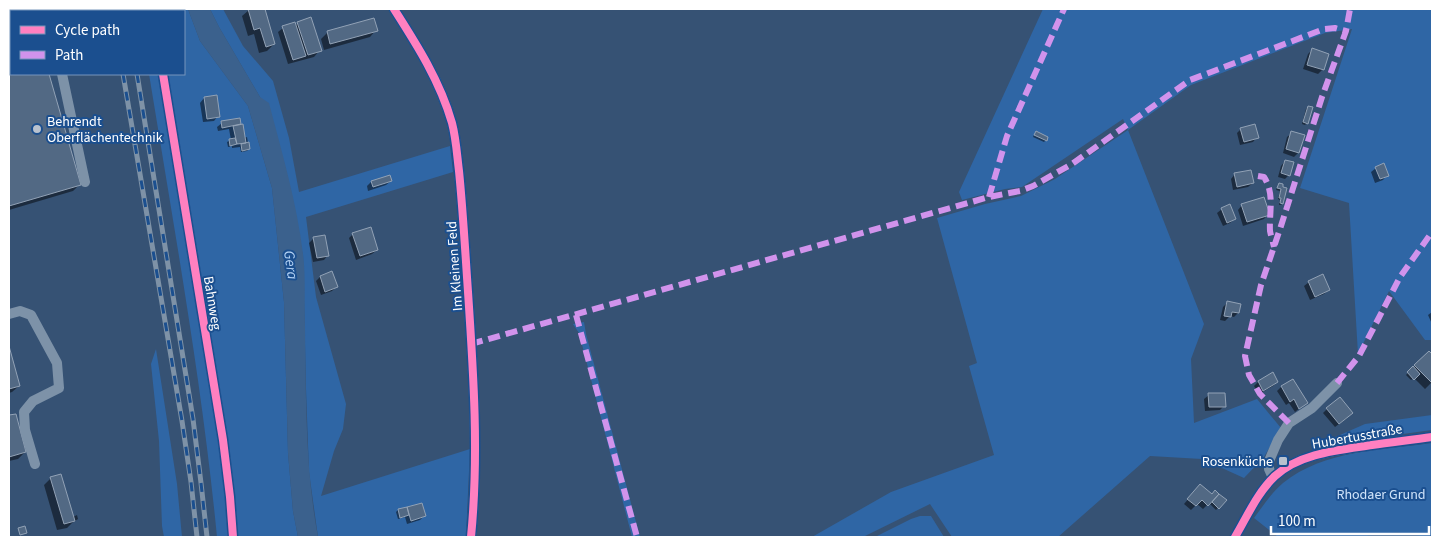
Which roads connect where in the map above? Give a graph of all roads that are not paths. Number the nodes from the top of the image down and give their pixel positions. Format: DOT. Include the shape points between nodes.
graph roads {
  1 [pos="394,9"];
  2 [pos="62,75"];
  3 [pos="163,75"];
  4 [pos="86,182"];
  5 [pos="9,314"];
  6 [pos="1337,383"];
  7 [pos="1432,437"];
  8 [pos="35,464"];
  9 [pos="1273,478"];
  10 [pos="233,537"];
  11 [pos="471,537"];
  12 [pos="1235,537"];
  1 -- 11 [label="street, Im Kleinen Feld" via="432,71 452,124 457,152 475,409"];
  2 -- 4 [label="street"];
  3 -- 10 [label="street, Bahnweg" via="223,440"];
  5 -- 8 [label="street" via="20,311 31,315 57,362 59,388 33,402 24,412 25,430"];
  6 -- 9 [label="street" via="1312,408 1289,423 1269,461"];
  7 -- 9 [label="street, Hubertusstraße" via="1308,457"];
  9 -- 12 [label="street, Hubertusstraße"];
}
